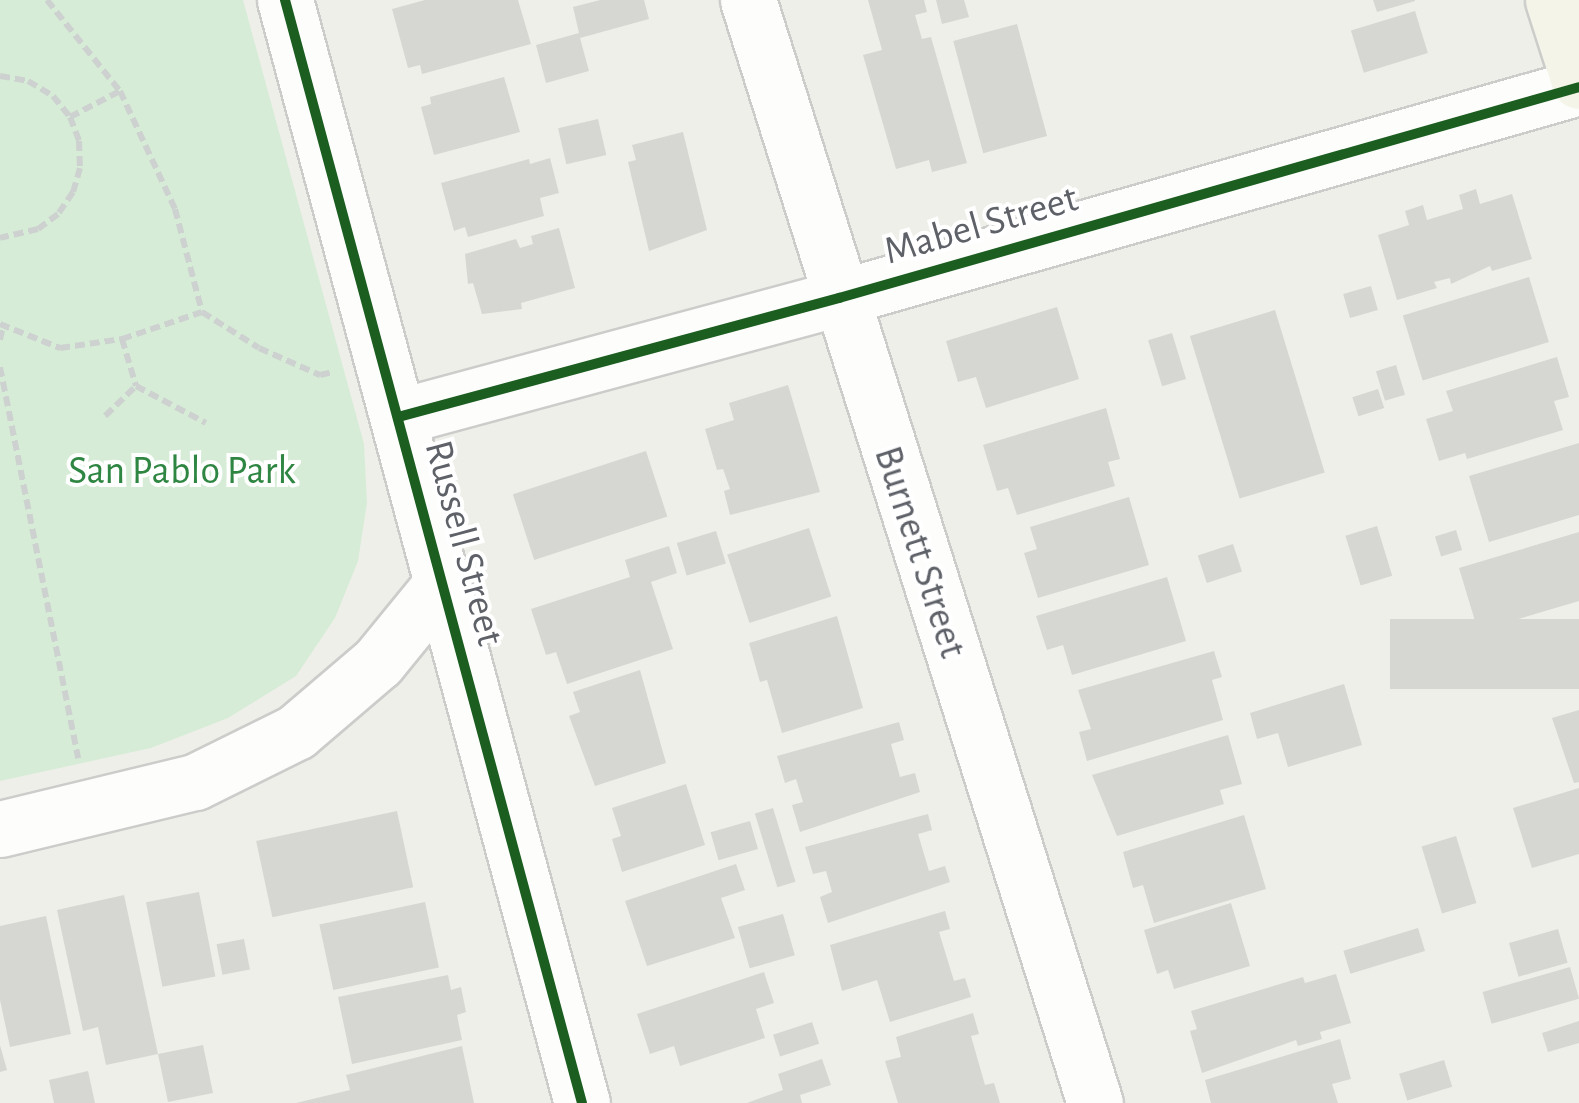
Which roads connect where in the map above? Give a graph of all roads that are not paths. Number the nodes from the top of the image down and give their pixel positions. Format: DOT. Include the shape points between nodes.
graph roads {
  1 [pos="285,0"];
  2 [pos="748,0"];
  3 [pos="1553,0"];
  4 [pos="1579,84"];
  5 [pos="839,298"];
  6 [pos="398,417"];
  7 [pos="444,581"];
  8 [pos="0,829"];
  9 [pos="582,1103"];
  10 [pos="1095,1103"];
  1 -- 6 [label="street, Russell Street"];
  2 -- 5 [label="street, Burnett Street"];
  3 -- 4 [label="main road"];
  4 -- 5 [label="street, Mabel Street"];
  5 -- 6 [label="street, Mabel Street"];
  5 -- 10 [label="street, Burnett Street"];
  6 -- 7 [label="street, Russell Street"];
  7 -- 8 [label="street" via="378,662 296,732 194,782"];
  7 -- 9 [label="street, Russell Street"];
}
